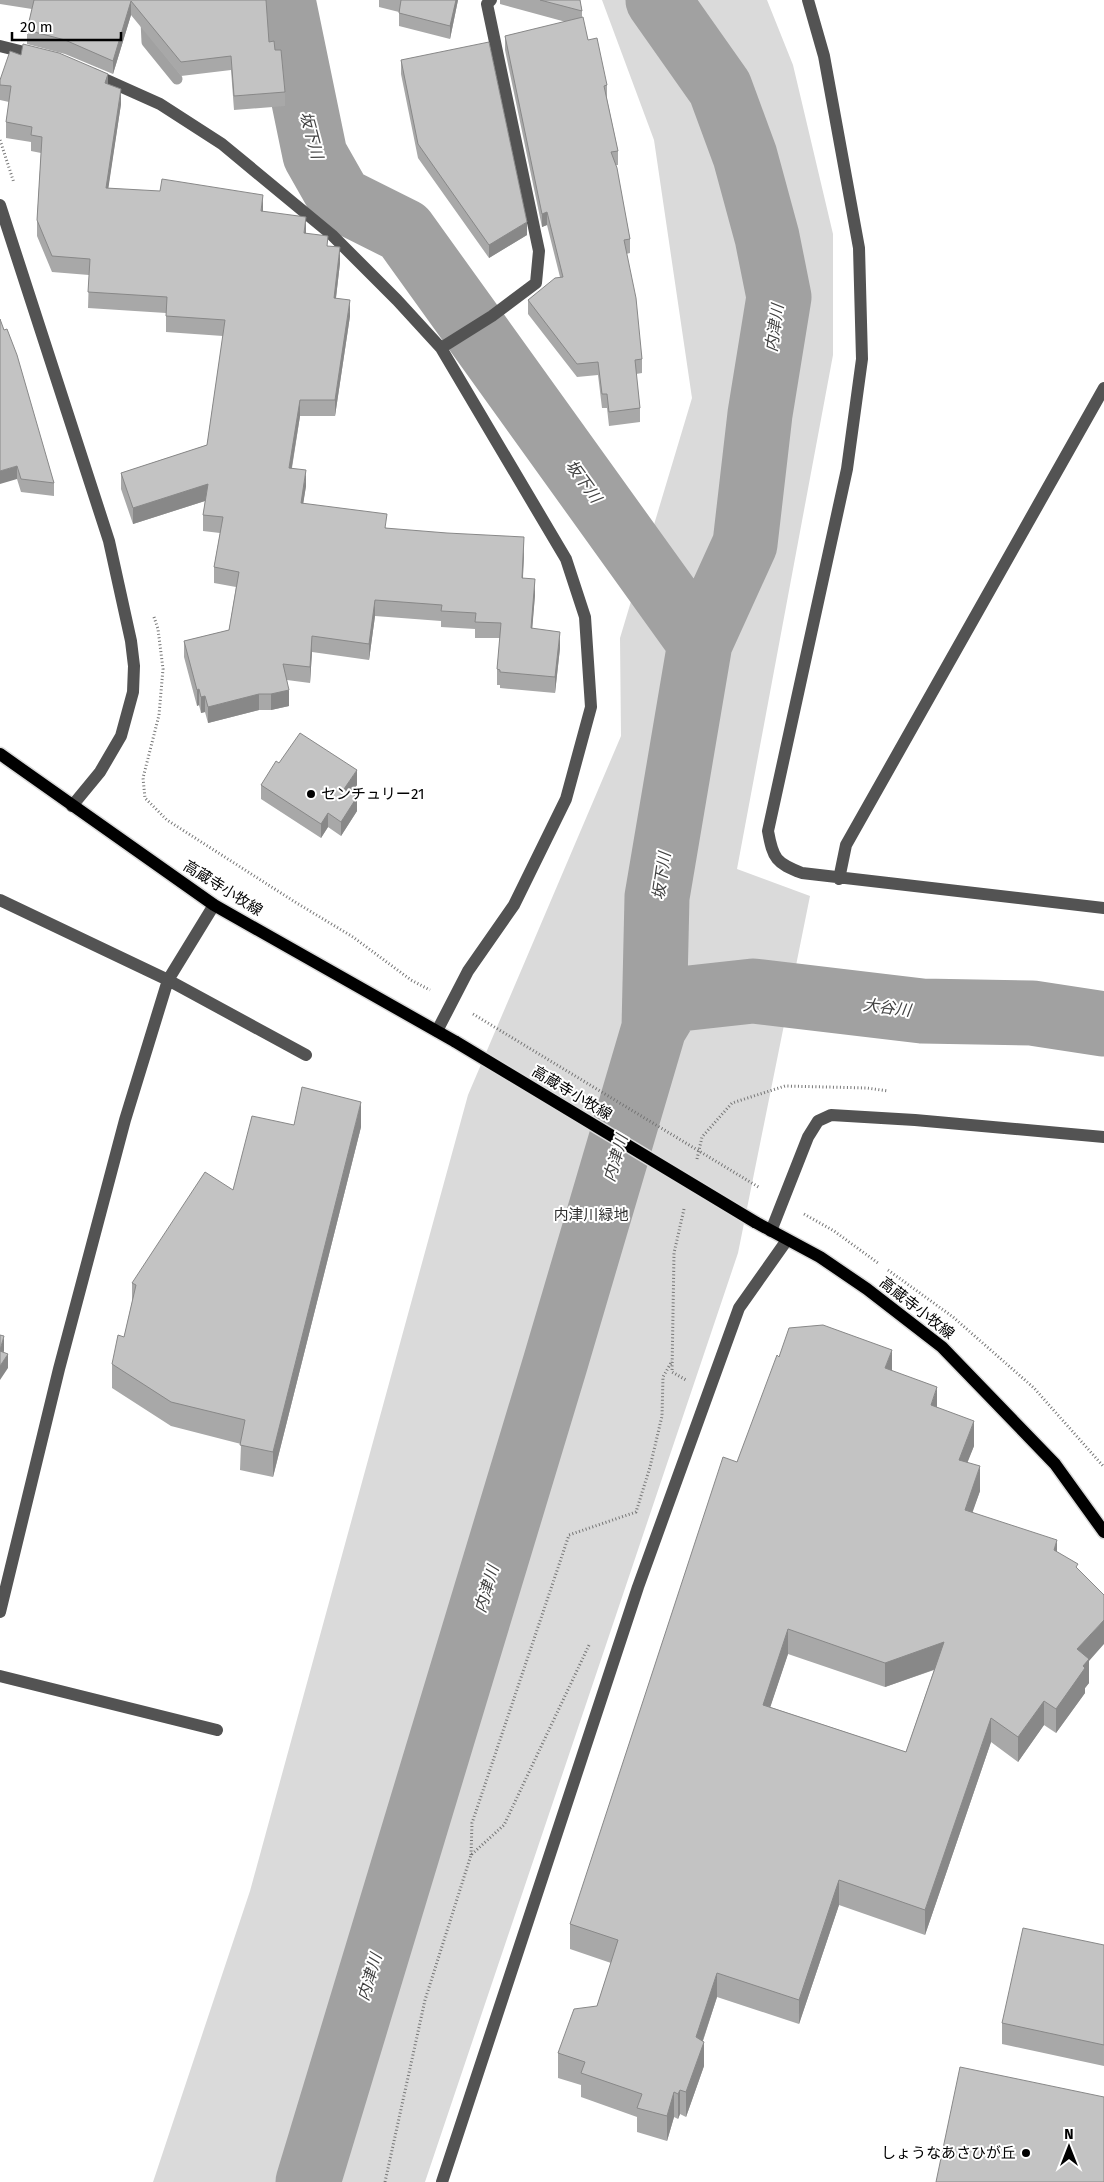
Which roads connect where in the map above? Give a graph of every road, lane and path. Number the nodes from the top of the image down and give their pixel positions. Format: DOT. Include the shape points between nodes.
graph roads {
  1 [pos="491,0"];
  2 [pos="808,0"];
  3 [pos="0,46"];
  4 [pos="45,57"];
  5 [pos="80,69"];
  6 [pos="0,140"];
  7 [pos="15,187"];
  8 [pos="0,205"];
  9 [pos="441,348"];
  10 [pos="1104,388"];
  11 [pos="152,610"];
  12 [pos="0,754"];
  13 [pos="72,806"];
  14 [pos="839,879"];
  15 [pos="0,900"];
  16 [pos="214,905"];
  17 [pos="1104,908"];
  18 [pos="168,980"];
  19 [pos="452,1001"];
  20 [pos="437,1031"];
  21 [pos="306,1055"];
  22 [pos="1104,1137"];
  23 [pos="783,1202"];
  24 [pos="771,1231"];
  25 [pos="788,1240"];
  26 [pos="672,1361"];
  27 [pos="1104,1467"];
  28 [pos="1104,1532"];
  29 [pos="0,1612"];
  30 [pos="593,1638"];
  31 [pos="0,1676"];
  32 [pos="218,1730"];
  33 [pos="470,1855"];
  34 [pos="385,2182"];
  35 [pos="442,2182"];
  1 -- 9 [label="street" via="487,4 539,251 536,283"];
  2 -- 14 [label="street" via="824,56 859,248 862,359 847,469 768,831 772,852 784,866 802,873"];
  3 -- 4 [label="street"];
  5 -- 9 [label="street" via="160,104 222,144 332,235"];
  6 -- 7 [label="path"];
  8 -- 13 [label="street" via="109,541 134,666 133,692 121,736 100,772"];
  9 -- 19 [label="street" via="566,559 585,617 591,707 566,799 514,905 468,970"];
  10 -- 14 [label="street" via="846,845"];
  11 -- 19 [label="path" via="164,669 159,715 143,778 145,798 168,820 353,937 411,980"];
  12 -- 13 [label="main road, 高蔵寺小牧線"];
  13 -- 16 [label="main road, 高蔵寺小牧線"];
  14 -- 17 [label="street"];
  15 -- 18 [label="street"];
  16 -- 18 [label="street"];
  16 -- 20 [label="main road, 高蔵寺小牧線"];
  18 -- 21 [label="street"];
  18 -- 29 [label="street" via="125,1120"];
  19 -- 20 [label="street"];
  19 -- 23 [label="path"];
  20 -- 24 [label="main road, 高蔵寺小牧線, bridge"];
  22 -- 23 [label="street" via="831,1116 818,1122 808,1137"];
  23 -- 24 [label="street"];
  23 -- 27 [label="path" via="834,1231 953,1317 1034,1388"];
  24 -- 25 [label="main road, 高蔵寺小牧線"];
  25 -- 28 [label="main road, 高蔵寺小牧線" via="867,1289 942,1347 1055,1464"];
  25 -- 35 [label="street" via="739,1308 638,1587"];
  26 -- 33 [label="path" via="663,1377 662,1416 636,1512 569,1535 472,1823"];
  30 -- 33 [label="path" via="504,1825"];
  31 -- 32 [label="street"];
  33 -- 34 [label="path" via="426,2000"];
}
